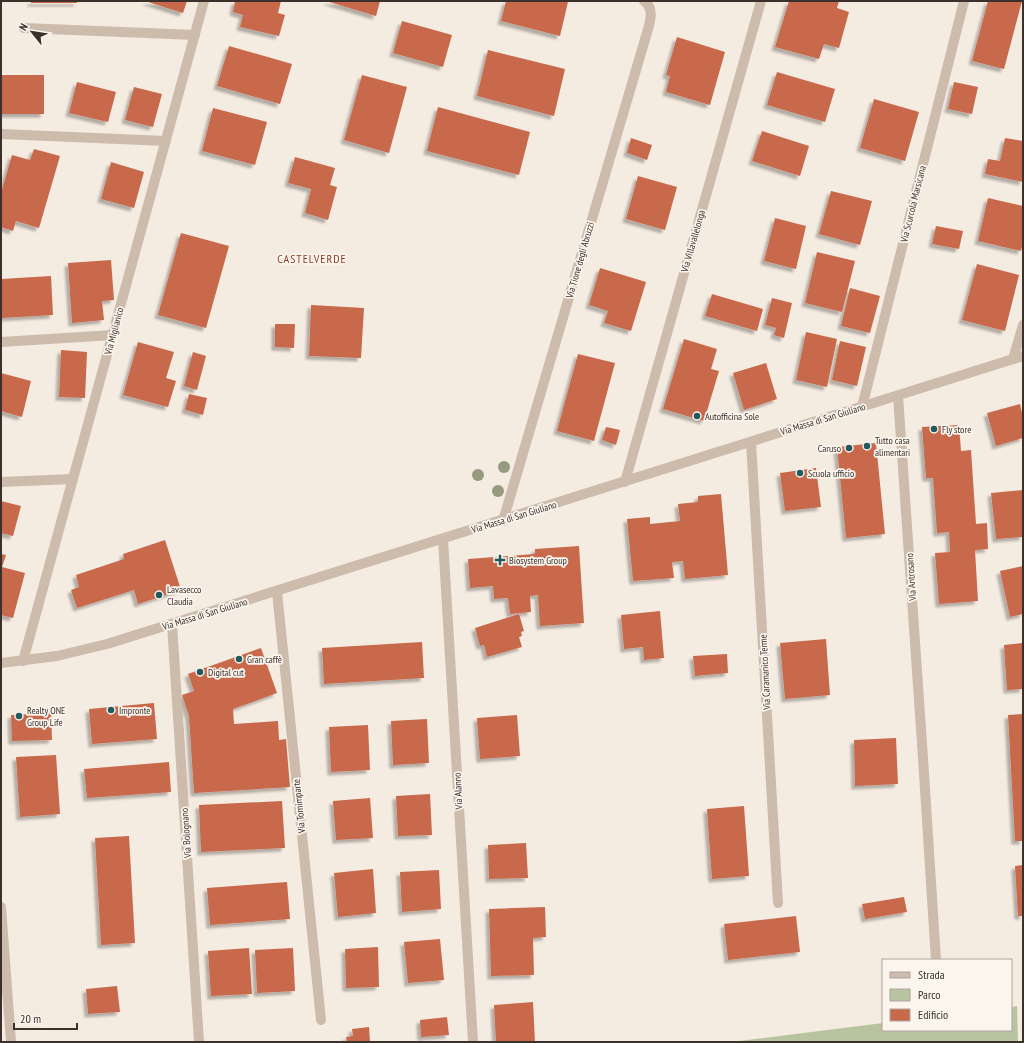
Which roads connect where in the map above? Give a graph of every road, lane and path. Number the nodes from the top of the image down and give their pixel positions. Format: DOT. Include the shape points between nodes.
graph roads {
  1 [pos="204,1"];
  2 [pos="644,1"];
  3 [pos="761,1"];
  4 [pos="964,1"];
  5 [pos="24,28"];
  6 [pos="195,36"];
  7 [pos="1,134"];
  8 [pos="166,141"];
  9 [pos="1023,325"];
  10 [pos="112,335"];
  11 [pos="1,342"];
  12 [pos="1018,358"];
  13 [pos="898,396"];
  14 [pos="862,407"];
  15 [pos="751,442"];
  16 [pos="73,479"];
  17 [pos="1,482"];
  18 [pos="625,482"];
  19 [pos="503,521"];
  20 [pos="444,539"];
  21 [pos="277,592"];
  22 [pos="172,624"];
  23 [pos="23,661"];
  24 [pos="1,663"];
  25 [pos="778,903"];
  26 [pos="1,907"];
  27 [pos="936,959"];
  28 [pos="321,1020"];
  29 [pos="11,1042"];
  30 [pos="199,1042"];
  31 [pos="473,1042"];
  1 -- 6 [label="street, Via Miglianico"];
  2 -- 19 [label="street, Via Tione degli Abruzzi" via="648,3 651,11 646,36"];
  3 -- 18 [label="street, Via Villavallelonga"];
  4 -- 14 [label="street, Via Scurcola Marsicana"];
  5 -- 6 [label="street"];
  6 -- 8 [label="street, Via Miglianico"];
  7 -- 8 [label="street"];
  8 -- 10 [label="street, Via Miglianico"];
  9 -- 12 [label="street"];
  10 -- 11 [label="street"];
  10 -- 16 [label="street, Via Miglianico"];
  12 -- 13 [label="street, Via Massa di San Giuliano"];
  13 -- 14 [label="street, Via Massa di San Giuliano"];
  13 -- 27 [label="street, Via Antrosano"];
  14 -- 15 [label="street, Via Massa di San Giuliano"];
  15 -- 18 [label="street, Via Massa di San Giuliano"];
  15 -- 25 [label="street, Via Caramanico Terme"];
  16 -- 17 [label="street"];
  16 -- 23 [label="street, Via Miglianico"];
  18 -- 19 [label="street, Via Massa di San Giuliano"];
  19 -- 20 [label="street, Via Massa di San Giuliano"];
  20 -- 21 [label="street, Via Massa di San Giuliano"];
  20 -- 31 [label="street, Via Alanno"];
  21 -- 22 [label="street, Via Massa di San Giuliano"];
  21 -- 28 [label="street, Via Tornimparte"];
  22 -- 23 [label="street, Via Massa di San Giuliano" via="74,653"];
  22 -- 30 [label="street, Via Bolognano"];
  23 -- 24 [label="street, Via Massa di San Giuliano"];
  26 -- 29 [label="street"];
}
